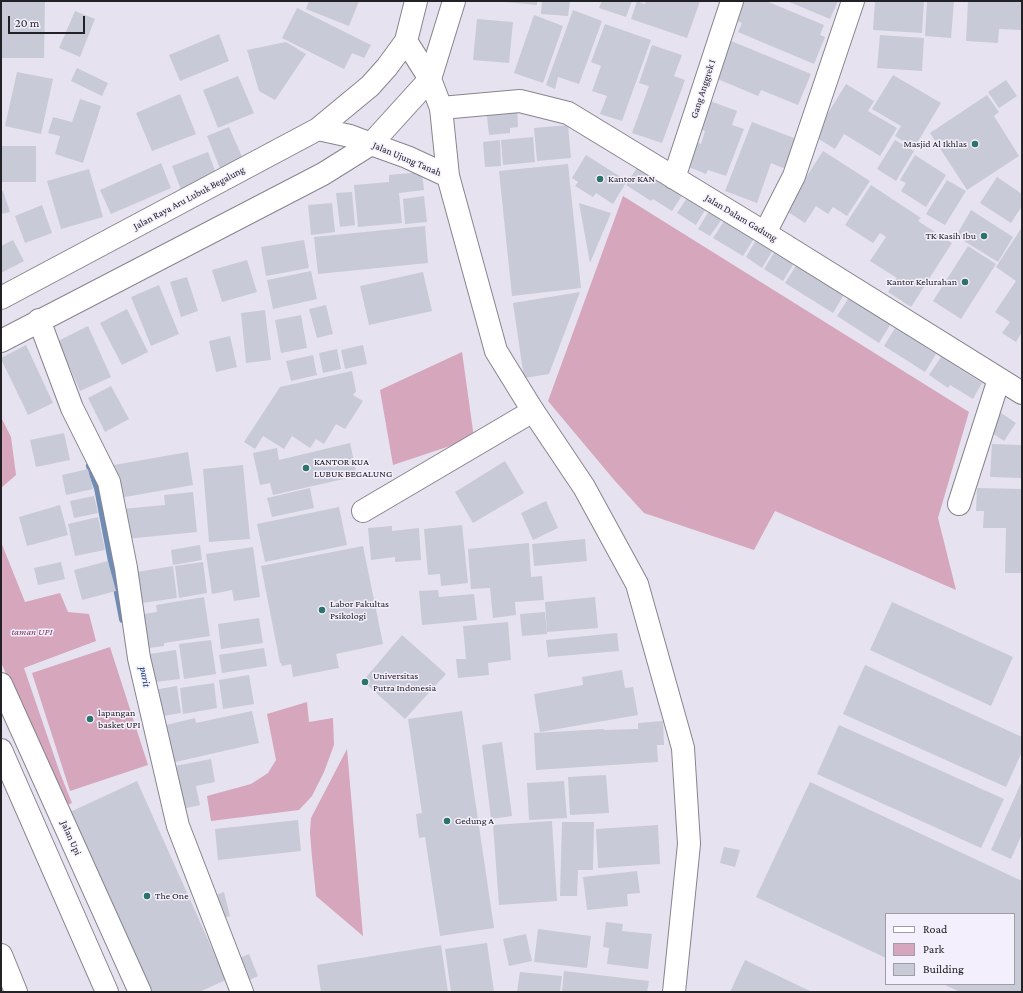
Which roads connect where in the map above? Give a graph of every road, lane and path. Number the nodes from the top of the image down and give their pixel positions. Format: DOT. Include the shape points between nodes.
graph roads {
  1 [pos="416,1"];
  2 [pos="454,1"];
  3 [pos="732,1"];
  4 [pos="853,1"];
  5 [pos="406,41"];
  6 [pos="430,79"];
  7 [pos="441,108"];
  8 [pos="318,129"];
  9 [pos="371,144"];
  10 [pos="448,176"];
  11 [pos="674,178"];
  12 [pos="765,233"];
  13 [pos="1,298"];
  14 [pos="39,320"];
  15 [pos="1,340"];
  16 [pos="999,379"];
  17 [pos="1022,393"];
  18 [pos="533,411"];
  19 [pos="959,504"];
  20 [pos="363,511"];
  21 [pos="1,684"];
  22 [pos="1,750"];
  23 [pos="1,955"];
  24 [pos="16,992"];
  25 [pos="107,992"];
  26 [pos="140,992"];
  27 [pos="242,992"];
  28 [pos="674,992"];
  1 -- 5 [label="main road"];
  2 -- 6 [label="main road"];
  3 -- 11 [label="main road, Gang Anggrek I"];
  4 -- 12 [label="main road" via="794,176"];
  5 -- 6 [label="main road, Jalan Ujung Tanah"];
  5 -- 8 [label="main road, Jalan Raya Aru Lubuk Begalung" via="370,86"];
  6 -- 7 [label="main road, Jalan Ujung Tanah"];
  6 -- 9 [label="main road"];
  7 -- 10 [label="main road, Jalan Ujung Tanah"];
  7 -- 11 [label="main road, Jalan Dalam Gadung" via="520,101 568,113"];
  8 -- 9 [label="main road, Jalan Ujung Tanah"];
  8 -- 13 [label="main road, Jalan Raya Aru Lubuk Begalung"];
  9 -- 10 [label="main road, Jalan Ujung Tanah"];
  9 -- 14 [label="main road" via="323,174"];
  10 -- 18 [label="main road" via="496,351"];
  11 -- 12 [label="main road, Jalan Dalam Gadung"];
  12 -- 16 [label="main road, Jalan Dalam Gadung"];
  14 -- 15 [label="main road"];
  14 -- 27 [label="main road" via="72,408 108,482 126,568 139,658 178,826"];
  16 -- 17 [label="main road, Jalan Dalam Gadung"];
  16 -- 19 [label="main road"];
  18 -- 20 [label="main road"];
  18 -- 28 [label="main road" via="584,487 637,584 683,748 689,844"];
  21 -- 26 [label="main road, Jalan Upi"];
  22 -- 25 [label="main road"];
  23 -- 24 [label="main road"];
}
